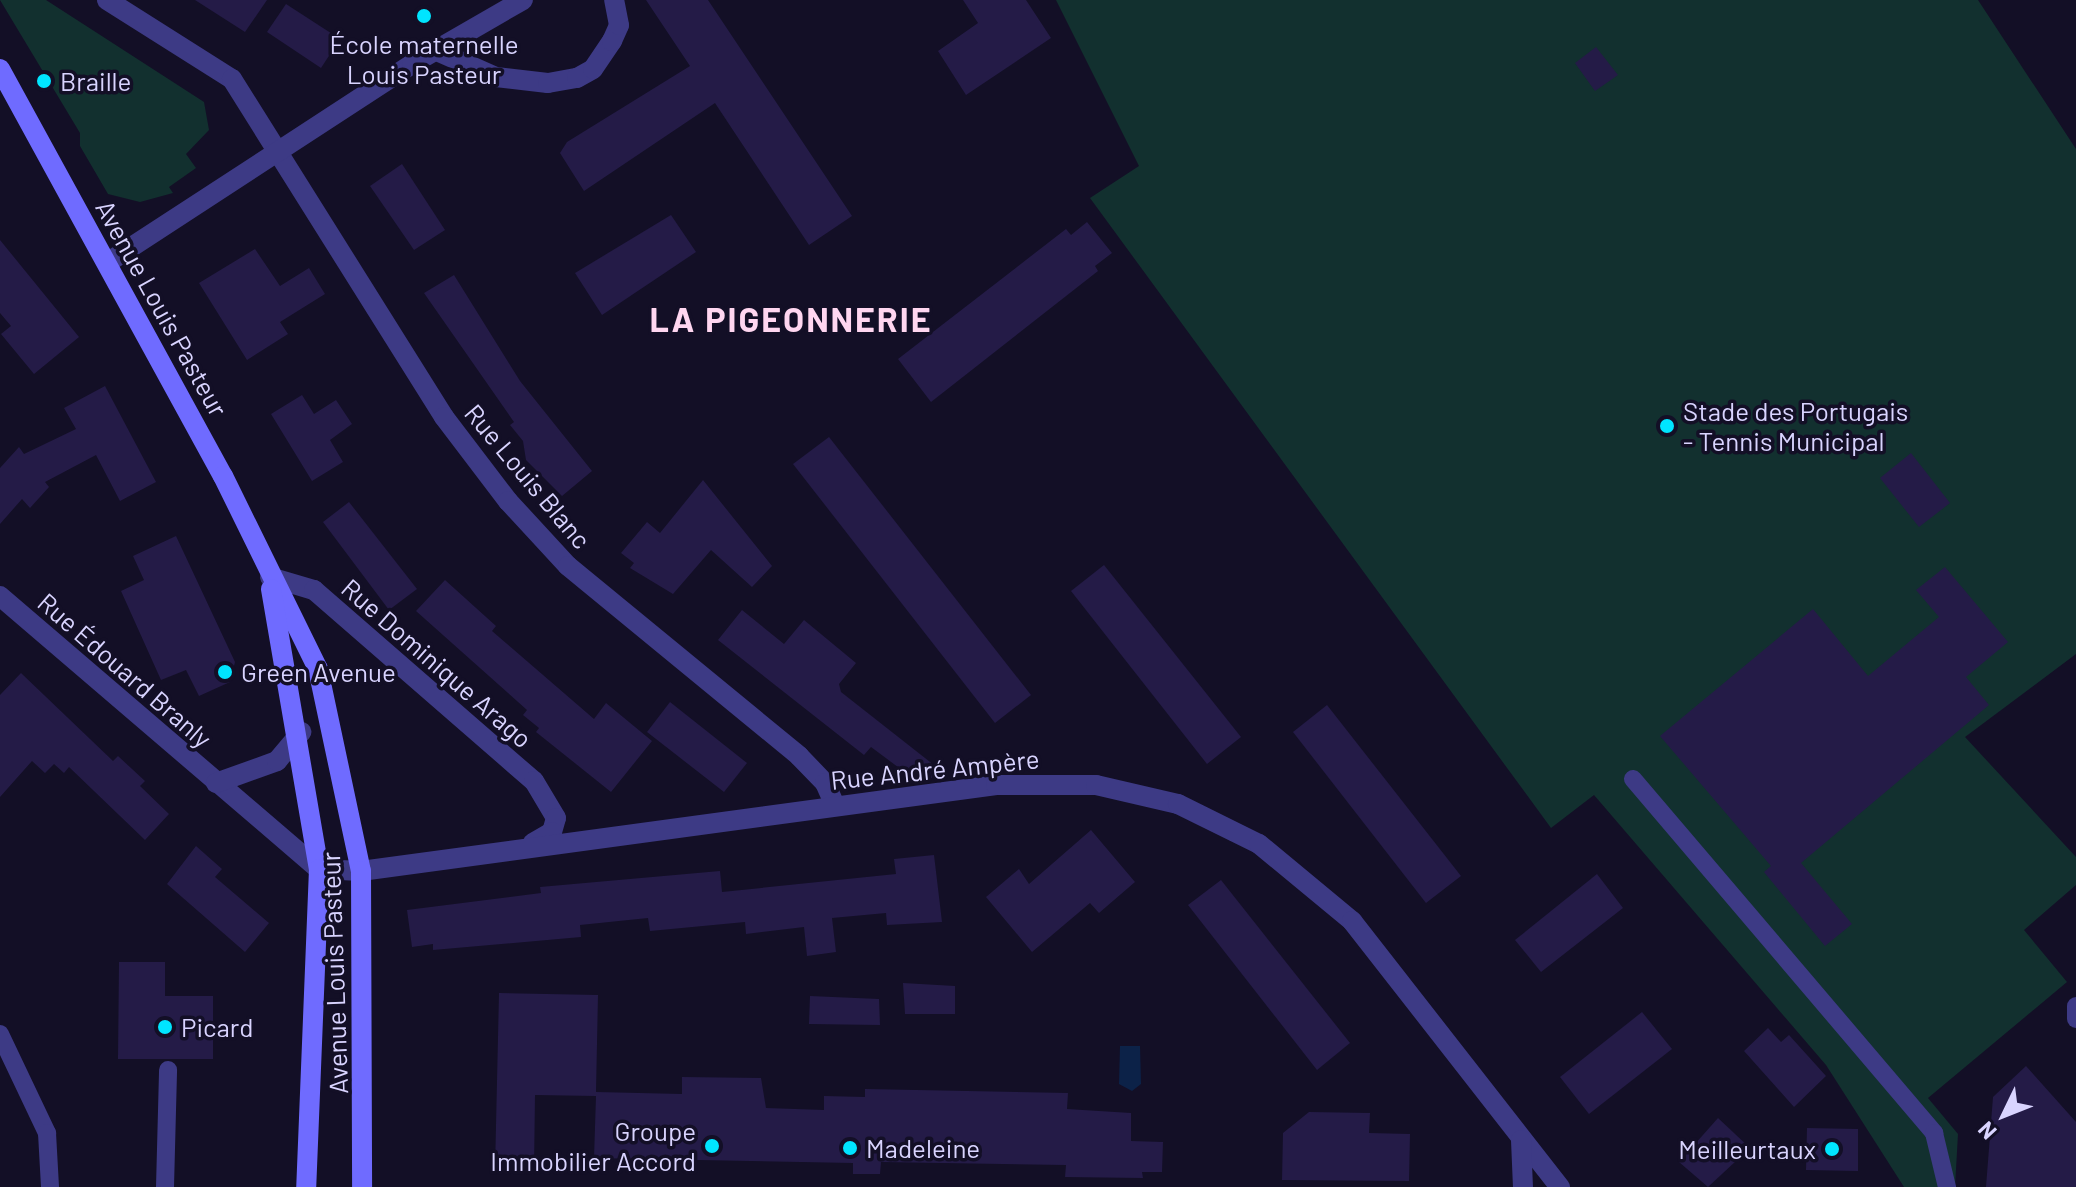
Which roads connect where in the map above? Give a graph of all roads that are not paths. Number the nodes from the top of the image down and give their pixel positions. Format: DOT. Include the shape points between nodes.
graph roads {
  1 [pos="107,0"];
  2 [pos="523,0"];
  3 [pos="614,0"];
  4 [pos="437,51"];
  5 [pos="0,69"];
  6 [pos="283,153"];
  7 [pos="107,263"];
  8 [pos="270,577"];
  9 [pos="0,596"];
  10 [pos="301,732"];
  11 [pos="1633,779"];
  12 [pos="216,783"];
  13 [pos="835,805"];
  14 [pos="555,811"];
  15 [pos="587,838"];
  16 [pos="526,845"];
  17 [pos="319,869"];
  18 [pos="361,871"];
  19 [pos="2076,1006"];
  20 [pos="2076,1019"];
  21 [pos="0,1034"];
  22 [pos="168,1070"];
  23 [pos="1516,1128"];
  24 [pos="50,1187"];
  25 [pos="165,1187"];
  26 [pos="306,1187"];
  27 [pos="362,1187"];
  28 [pos="1523,1187"];
  29 [pos="1560,1187"];
  30 [pos="1947,1187"];
  1 -- 6 [label="street, Rue Louis Blanc" via="232,79"];
  2 -- 4 [label="street"];
  3 -- 4 [label="street" via="619,25 612,41 593,69 577,78 548,83 496,77"];
  4 -- 6 [label="street"];
  5 -- 7 [label="main road, Avenue Louis Pasteur"];
  6 -- 7 [label="street"];
  6 -- 13 [label="street, Rue Louis Blanc" via="444,417 508,501 568,566 799,756 825,783"];
  7 -- 8 [label="main road, Avenue Louis Pasteur" via="223,476"];
  8 -- 10 [label="main road, Avenue Louis Pasteur" via="280,659"];
  8 -- 14 [label="street, Rue Dominique Arago" via="314,590 534,781"];
  8 -- 18 [label="main road, Avenue Louis Pasteur" via="318,669"];
  9 -- 12 [label="street, Rue Édouard Branly"];
  10 -- 12 [label="street, Rue Édouard Branly" via="264,769"];
  10 -- 17 [label="main road, Avenue Louis Pasteur"];
  11 -- 30 [label="lane" via="1934,1133"];
  12 -- 17 [label="street, Rue Édouard Branly"];
  13 -- 15 [label="street, Rue André Ampère"];
  13 -- 23 [label="street, Rue André Ampère" via="1064,783 1127,790 1224,823 1292,867 1352,921"];
  14 -- 15 [label="street, Rue Dominique Arago"];
  14 -- 16 [label="street" via="552,832"];
  15 -- 16 [label="street, Rue André Ampère"];
  16 -- 18 [label="street, Rue André Ampère"];
  17 -- 18 [label="street, Rue André Ampère"];
  17 -- 26 [label="main road, Avenue Louis Pasteur"];
  18 -- 27 [label="main road, Avenue Louis Pasteur"];
  19 -- 20 [label="lane"];
  21 -- 24 [label="lane" via="47,1133"];
  22 -- 25 [label="lane"];
  23 -- 28 [label="street, Rue André Ampère" via="1524,1148"];
  23 -- 29 [label="street, Rue André Ampère"];
}
